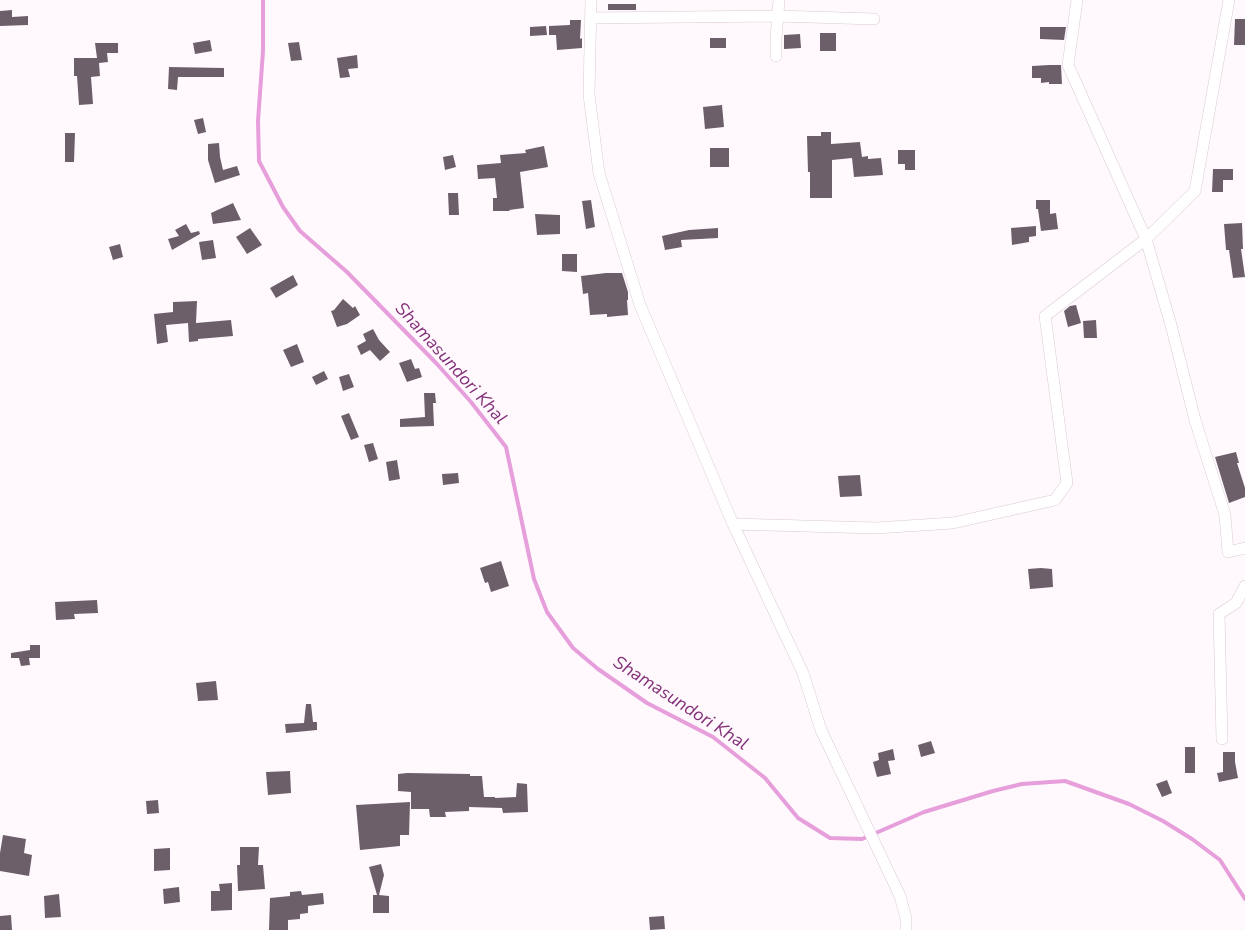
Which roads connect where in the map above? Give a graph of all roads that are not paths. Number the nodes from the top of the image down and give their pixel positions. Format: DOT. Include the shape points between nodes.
graph roads {
  1 [pos="591,0"];
  2 [pos="779,0"];
  3 [pos="1077,0"];
  4 [pos="1229,0"];
  5 [pos="778,16"];
  6 [pos="591,18"];
  7 [pos="874,19"];
  8 [pos="776,56"];
  9 [pos="1146,239"];
  10 [pos="733,524"];
  11 [pos="1243,552"];
  12 [pos="1245,586"];
  13 [pos="1222,739"];
  14 [pos="906,930"];
  1 -- 6 [label="street"];
  2 -- 5 [label="street"];
  3 -- 9 [label="street" via="1068,65"];
  4 -- 9 [label="street" via="1195,191"];
  5 -- 6 [label="street"];
  5 -- 7 [label="street"];
  5 -- 8 [label="street"];
  6 -- 10 [label="street" via="589,95 599,174 640,305"];
  9 -- 10 [label="street" via="1045,316 1067,483 1054,500 953,523 876,528"];
  9 -- 11 [label="street" via="1195,420 1225,515 1228,552"];
  10 -- 14 [label="street" via="803,674 821,730 900,896"];
  12 -- 13 [label="street" via="1236,603 1220,614"];
}
